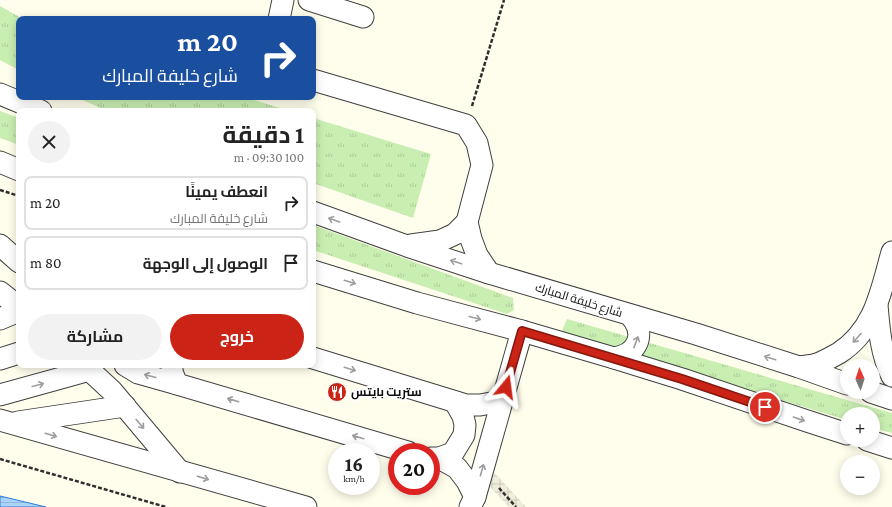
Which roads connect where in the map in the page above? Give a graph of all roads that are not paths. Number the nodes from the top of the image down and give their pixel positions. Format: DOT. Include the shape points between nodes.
graph roads {
  1 [pos="283,0"];
  2 [pos="309,0"];
  3 [pos="280,16"];
  4 [pos="363,17"];
  5 [pos="316,81"];
  6 [pos="0,94"];
  7 [pos="33,108"];
  8 [pos="0,162"];
  9 [pos="16,169"];
  10 [pos="316,213"];
  11 [pos="467,222"];
  12 [pos="0,245"];
  13 [pos="407,246"];
  14 [pos="892,252"];
  15 [pos="16,259"];
  16 [pos="316,272"];
  17 [pos="489,273"];
  18 [pos="0,292"];
  19 [pos="16,304"];
  20 [pos="877,305"];
  21 [pos="16,312"];
  22 [pos="630,315"];
  23 [pos="0,319"];
  24 [pos="522,331"];
  25 [pos="16,354"];
  26 [pos="614,358"];
  27 [pos="0,359"];
  28 [pos="316,359"];
  29 [pos="799,367"];
  30 [pos="87,368"];
  31 [pos="130,368"];
  32 [pos="175,374"];
  33 [pos="892,376"];
  34 [pos="840,382"];
  35 [pos="0,395"];
  36 [pos="880,395"];
  37 [pos="892,399"];
  38 [pos="502,401"];
  39 [pos="455,402"];
  40 [pos="125,406"];
  41 [pos="4,421"];
  42 [pos="840,432"];
  43 [pos="880,444"];
  44 [pos="388,445"];
  45 [pos="892,448"];
  46 [pos="440,457"];
  47 [pos="440,460"];
  48 [pos="180,472"];
  49 [pos="472,502"];
  50 [pos="306,507"];
  1 -- 3 [label="street"];
  2 -- 4 [label="street"];
  5 -- 11 [label="street" via="466,125 477,143 482,165"];
  6 -- 7 [label="street"];
  8 -- 9 [label="street"];
  13 -- 10 [label="street, شارع خليفة المبارك, one-way"];
  11 -- 13 [label="street" via="455,234 440,241"];
  11 -- 17 [label="street" via="477,255"];
  12 -- 15 [label="street"];
  17 -- 13 [label="street, شارع خليفة المبارك, one-way"];
  14 -- 20 [label="street"];
  16 -- 24 [label="street, one-way" via="417,303"];
  17 -- 22 [label="street, شارع خليفة المبارك"];
  18 -- 19 [label="street"];
  20 -- 29 [label="street, one-way" via="867,325 848,347 816,365"];
  20 -- 33 [label="street" via="882,351"];
  21 -- 23 [label="street"];
  26 -- 22 [label="street, one-way" via="623,357 636,346 638,329"];
  29 -- 22 [label="street, شارع خليفة المبارك, one-way"];
  24 -- 26 [label="street"];
  24 -- 38 [label="street"];
  25 -- 27 [label="street"];
  26 -- 42 [label="street, one-way"];
  28 -- 39 [label="street, one-way"];
  29 -- 34 [label="street, شارع خليفة المبارك"];
  35 -- 30 [label="street, one-way"];
  30 -- 40 [label="street"];
  32 -- 31 [label="street, one-way" via="138,373"];
  44 -- 32 [label="street, one-way"];
  36 -- 37 [label="street"];
  38 -- 39 [label="street" via="480,405"];
  49 -- 38 [label="street, one-way"];
  39 -- 46 [label="street" via="466,425 464,435 453,453"];
  40 -- 41 [label="street"];
  40 -- 48 [label="street, one-way"];
  41 -- 48 [label="street, one-way"];
  43 -- 45 [label="street"];
  47 -- 49 [label="street" via="457,468 467,480"];
  48 -- 50 [label="street, one-way"];
}
